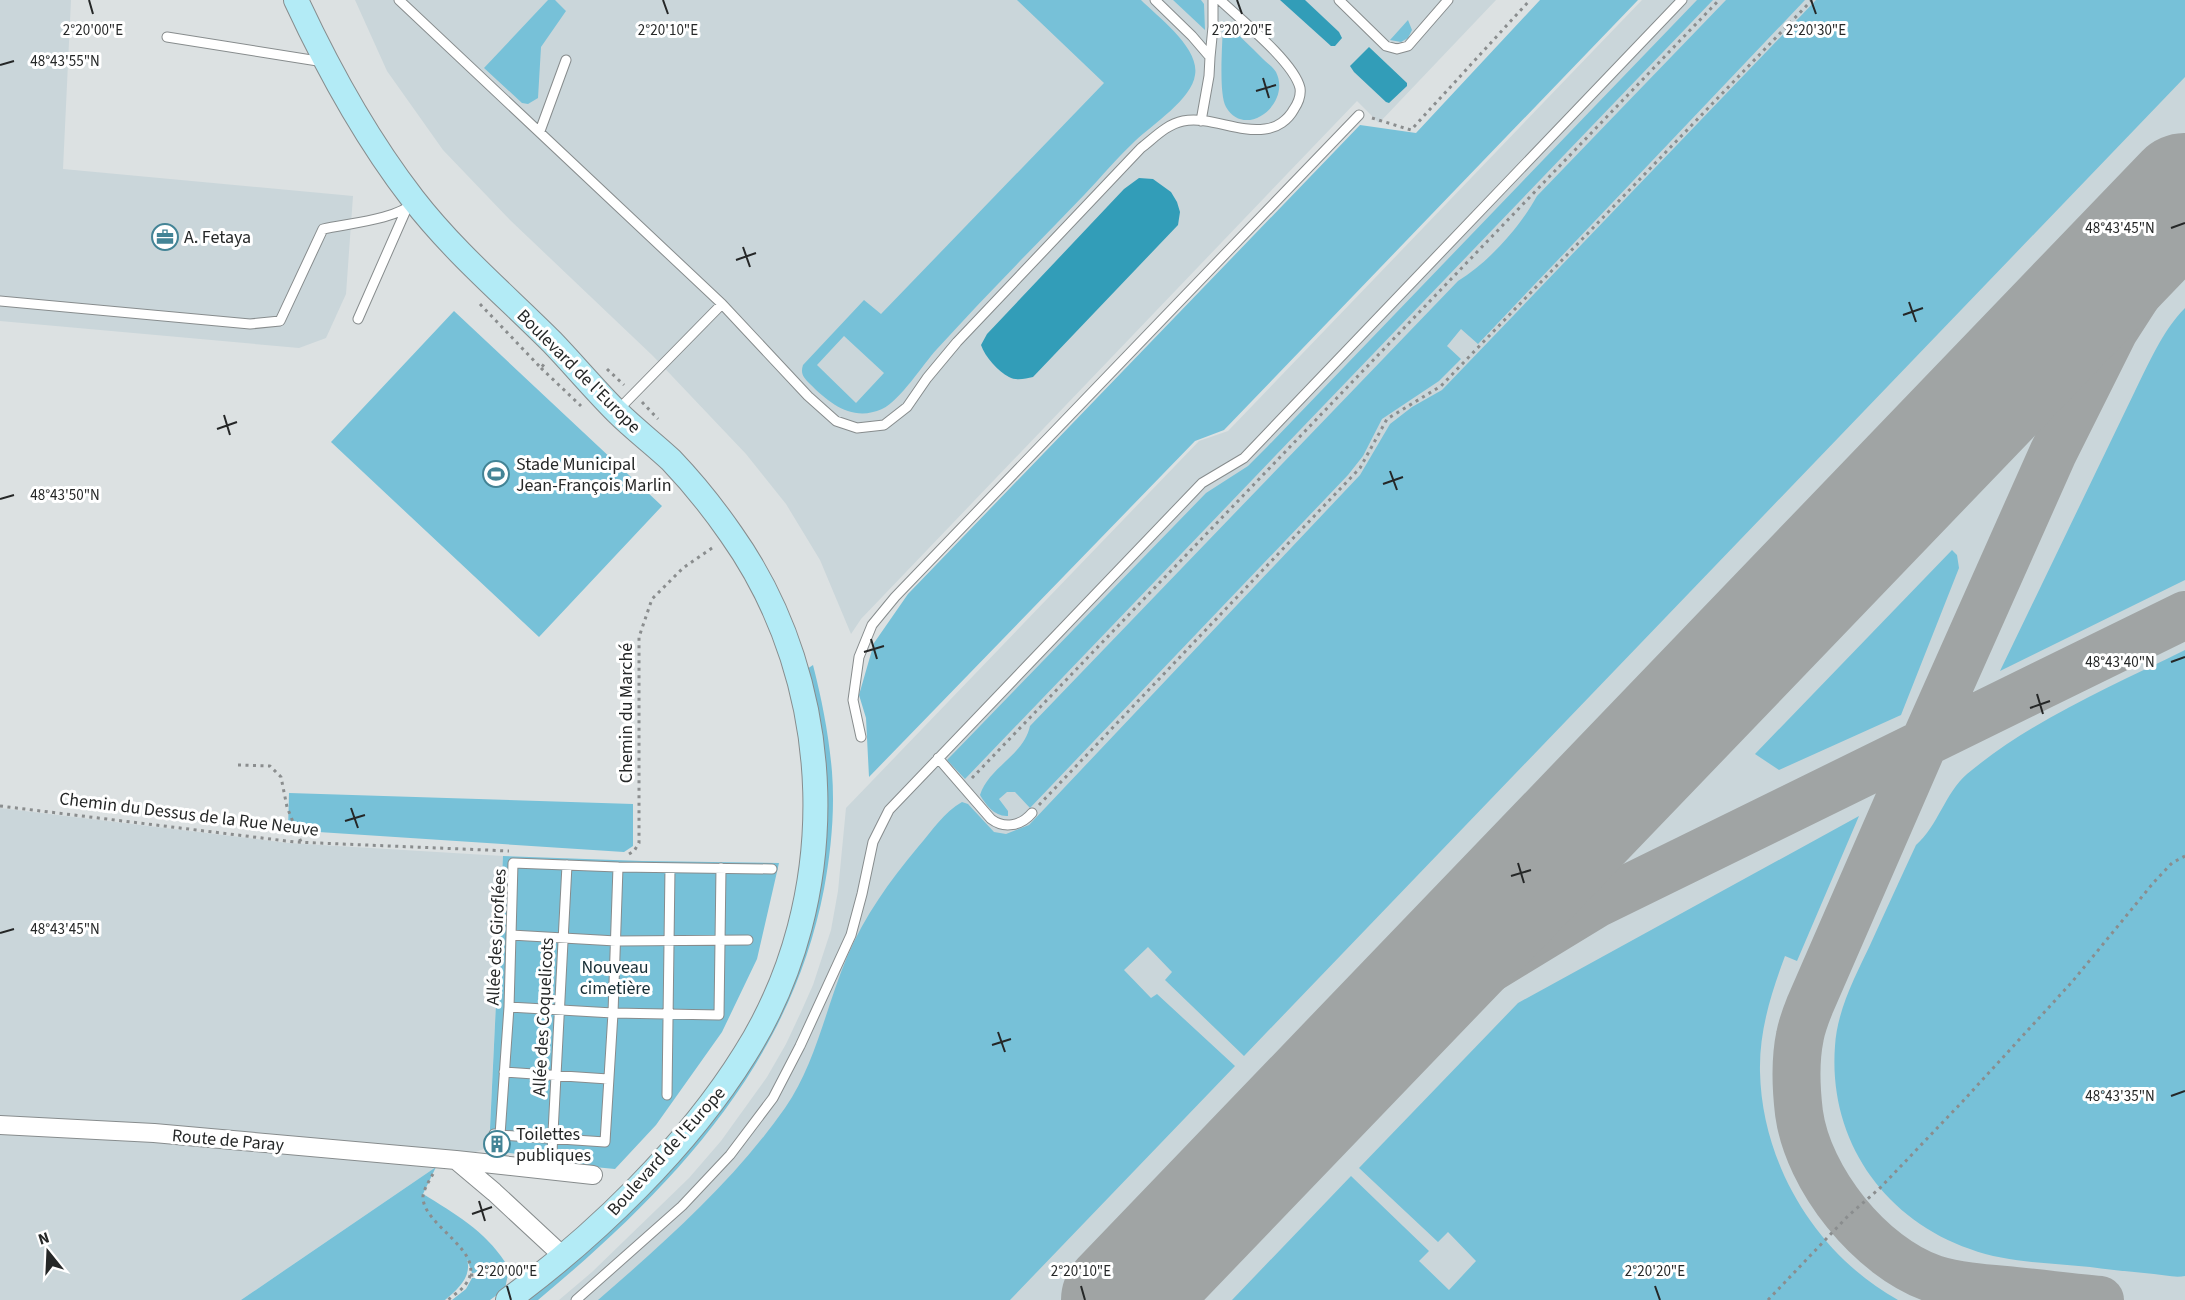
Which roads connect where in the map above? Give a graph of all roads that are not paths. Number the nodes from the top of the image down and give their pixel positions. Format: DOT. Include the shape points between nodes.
graph roads {
  1 [pos="296,0"];
  2 [pos="399,0"];
  3 [pos="1155,0"];
  4 [pos="1213,0"];
  5 [pos="1220,0"];
  6 [pos="1339,0"];
  7 [pos="1448,0"];
  8 [pos="1682,0"];
  9 [pos="167,37"];
  10 [pos="1210,57"];
  11 [pos="566,60"];
  12 [pos="326,63"];
  13 [pos="1359,114"];
  14 [pos="1201,121"];
  15 [pos="540,131"];
  16 [pos="410,206"];
  17 [pos="0,302"];
  18 [pos="722,304"];
  19 [pos="358,319"];
  20 [pos="617,411"];
  21 [pos="861,737"];
  22 [pos="938,758"];
  23 [pos="1032,813"];
  24 [pos="567,865"];
  25 [pos="618,867"];
  26 [pos="670,868"];
  27 [pos="721,868"];
  28 [pos="772,869"];
  29 [pos="511,935"];
  30 [pos="563,938"];
  31 [pos="720,940"];
  32 [pos="748,940"];
  33 [pos="616,941"];
  34 [pos="669,941"];
  35 [pos="509,1007"];
  36 [pos="560,1009"];
  37 [pos="613,1012"];
  38 [pos="668,1014"];
  39 [pos="504,1072"];
  40 [pos="556,1076"];
  41 [pos="608,1079"];
  42 [pos="667,1095"];
  43 [pos="0,1125"];
  44 [pos="553,1140"];
  45 [pos="456,1160"];
  46 [pos="551,1171"];
  47 [pos="593,1175"];
  48 [pos="564,1257"];
  49 [pos="508,1300"];
  50 [pos="576,1300"];
  1 -- 12 [label="main road, Boulevard de l'Europe"];
  2 -- 15 [label="lane"];
  3 -- 10 [label="lane"];
  4 -- 10 [label="lane"];
  5 -- 14 [label="lane" via="1288,66 1300,89 1299,101 1281,124 1266,129"];
  6 -- 7 [label="lane" via="1386,46 1397,49 1408,46"];
  8 -- 22 [label="lane" via="1244,458 1202,483"];
  9 -- 12 [label="lane"];
  10 -- 14 [label="lane"];
  11 -- 15 [label="lane"];
  12 -- 16 [label="main road, Boulevard de l'Europe"];
  13 -- 21 [label="lane" via="872,625 859,657 853,700"];
  14 -- 18 [label="lane" via="1170,126 1141,148 957,342 907,407 884,425 857,428 836,421"];
  15 -- 18 [label="lane"];
  16 -- 17 [label="lane" via="323,229 279,321 250,324"];
  16 -- 19 [label="lane"];
  16 -- 20 [label="main road, Boulevard de l'Europe" via="553,343"];
  18 -- 20 [label="lane"];
  20 -- 48 [label="main road, Boulevard de l'Europe" via="672,462 732,534 784,631 806,703 814,753 815,840 805,906 790,961 748,1051 706,1110 641,1183"];
  22 -- 23 [label="lane" via="998,824 1022,822"];
  22 -- 50 [label="lane" via="888,810 873,842 851,935 773,1098 730,1155 682,1206"];
  24 -- 25 [label="lane, Allée des Giroflées"];
  24 -- 29 [label="lane, Allée des Giroflées" via="513,862"];
  24 -- 30 [label="lane, Allée des Coquelicots"];
  25 -- 26 [label="lane"];
  25 -- 33 [label="lane, Allée des Giroflées"];
  26 -- 27 [label="lane"];
  26 -- 34 [label="lane"];
  27 -- 28 [label="lane"];
  27 -- 31 [label="lane"];
  29 -- 30 [label="lane"];
  29 -- 35 [label="lane, Allée des Giroflées"];
  30 -- 33 [label="lane"];
  30 -- 36 [label="lane, Allée des Coquelicots"];
  31 -- 32 [label="lane"];
  31 -- 34 [label="lane"];
  31 -- 38 [label="lane" via="719,1015"];
  33 -- 34 [label="lane"];
  33 -- 37 [label="lane, Allée des Giroflées"];
  34 -- 38 [label="lane"];
  35 -- 36 [label="lane"];
  35 -- 39 [label="lane, Allée des Giroflées"];
  36 -- 37 [label="lane"];
  36 -- 40 [label="lane, Allée des Coquelicots"];
  37 -- 38 [label="lane"];
  37 -- 41 [label="lane, Allée des Giroflées"];
  38 -- 42 [label="lane"];
  39 -- 40 [label="lane"];
  39 -- 44 [label="lane, Allée des Giroflées" via="497,1135"];
  40 -- 41 [label="lane"];
  40 -- 44 [label="lane, Allée des Coquelicots"];
  41 -- 44 [label="lane, Allée des Giroflées" via="605,1142"];
  43 -- 45 [label="street, Route de Paray" via="154,1133"];
  44 -- 46 [label="lane, Allée des Coquelicots"];
  45 -- 46 [label="street, Route de Paray"];
  45 -- 48 [label="street"];
  46 -- 47 [label="street, Route de Paray"];
  48 -- 49 [label="main road, Boulevard de l'Europe"];
}
